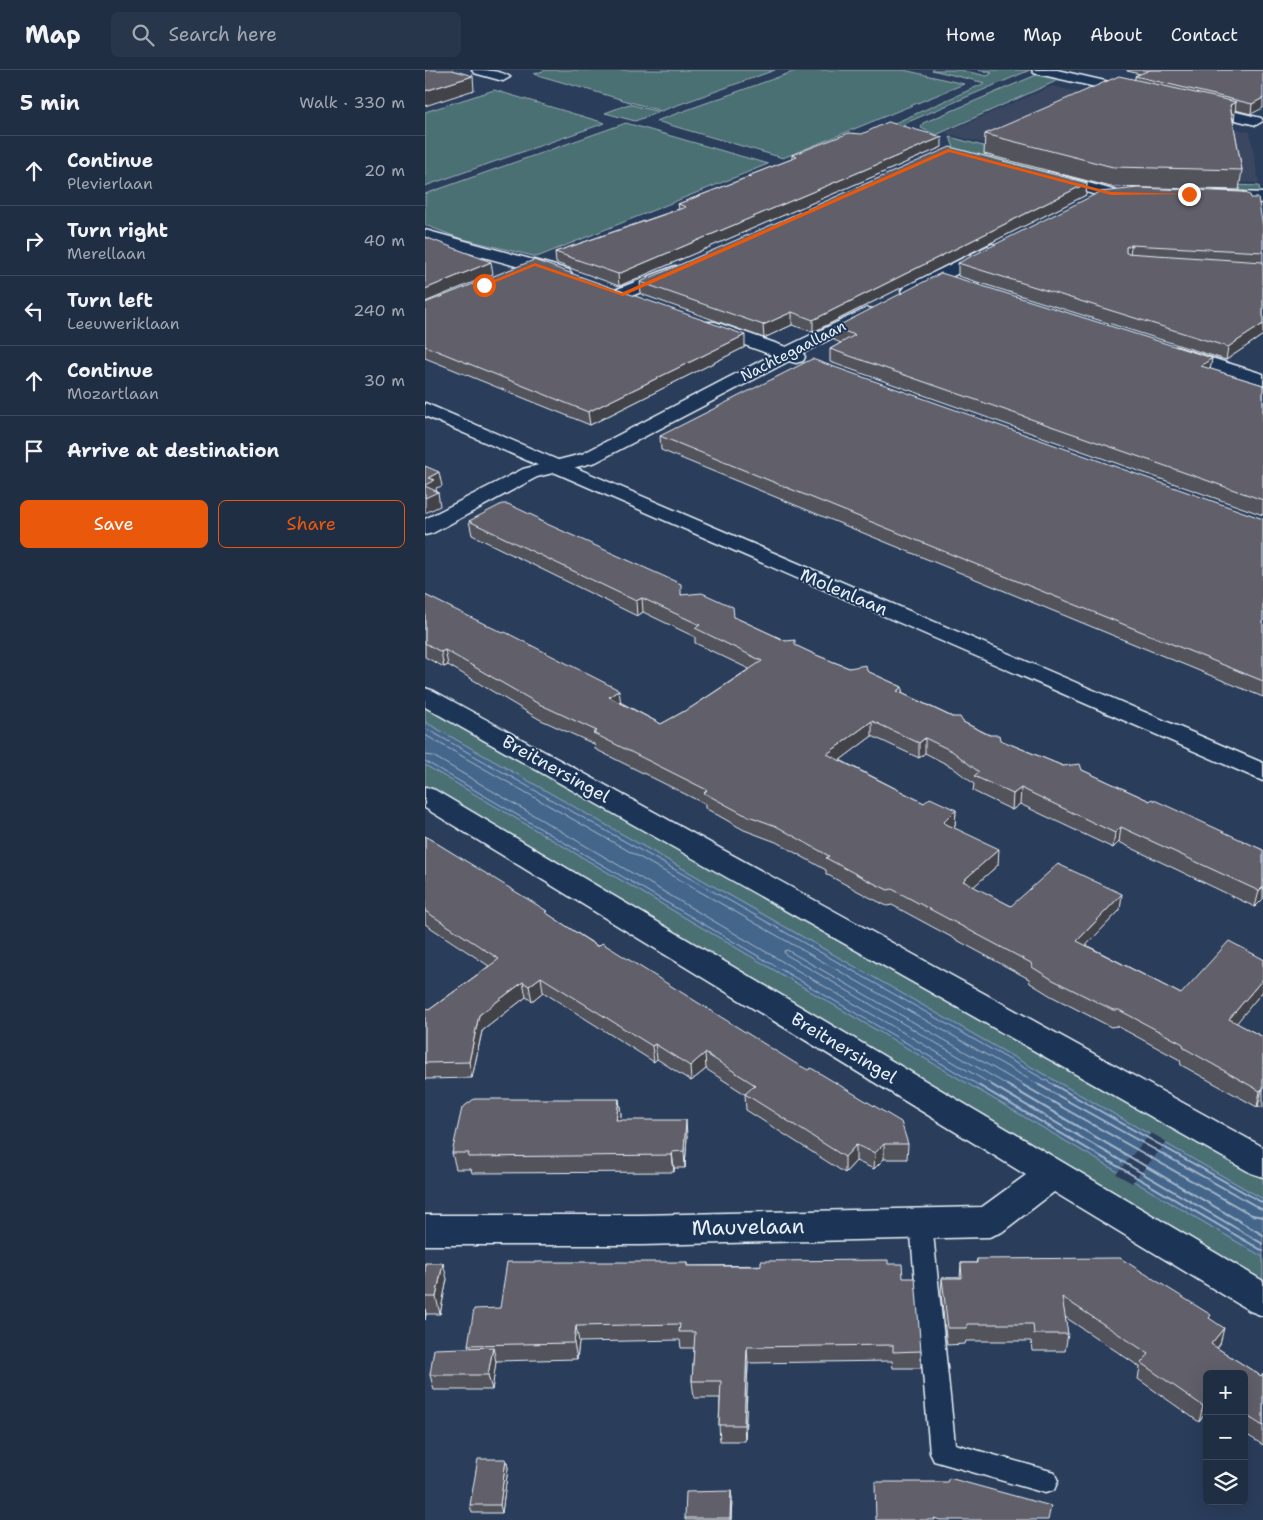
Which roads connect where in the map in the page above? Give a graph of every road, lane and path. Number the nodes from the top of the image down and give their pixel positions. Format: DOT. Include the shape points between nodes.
graph roads {
  1 [pos="479,70"];
  2 [pos="1039,70"];
  3 [pos="1090,71"];
  4 [pos="503,77"];
  5 [pos="1073,78"];
  6 [pos="1188,100"];
  7 [pos="1261,117"];
  8 [pos="1034,174"];
  9 [pos="1198,195"];
  10 [pos="1263,198"];
  11 [pos="1079,205"];
  12 [pos="425,235"];
  13 [pos="1008,241"];
  14 [pos="694,263"];
  15 [pos="535,264"];
  16 [pos="509,275"];
  17 [pos="937,278"];
  18 [pos="578,280"];
  19 [pos="956,283"];
  20 [pos="604,288"];
  21 [pos="621,294"];
  22 [pos="649,304"];
  23 [pos="695,321"];
  24 [pos="1155,346"];
  25 [pos="786,354"];
  26 [pos="813,364"];
  27 [pos="1263,380"];
  28 [pos="425,409"];
  29 [pos="555,467"];
  30 [pos="425,528"];
  31 [pos="425,696"];
  32 [pos="1263,773"];
  33 [pos="425,796"];
  34 [pos="1263,1163"];
  35 [pos="1054,1173"];
  36 [pos="921,1224"];
  37 [pos="425,1230"];
  38 [pos="1263,1300"];
  39 [pos="1045,1481"];
  1 -- 4 [label="street"];
  2 -- 5 [label="street"];
  3 -- 5 [label="street"];
  3 -- 5 [label="street" via="1146,91"];
  6 -- 7 [label="street"];
  8 -- 11 [label="street" via="1117,193"];
  9 -- 10 [label="street"];
  12 -- 15 [label="street"];
  13 -- 17 [label="street, Nachtegaallaan"];
  14 -- 21 [label="street"];
  15 -- 16 [label="street"];
  15 -- 18 [label="street"];
  17 -- 19 [label="street"];
  17 -- 25 [label="street, Nachtegaallaan"];
  20 -- 21 [label="street"];
  21 -- 22 [label="street"];
  23 -- 25 [label="street"];
  24 -- 27 [label="street"];
  25 -- 26 [label="street"];
  25 -- 29 [label="street, Nachtegaallaan" via="595,452 589,458"];
  28 -- 29 [label="street, Molenlaan"];
  29 -- 30 [label="street, Nachtegaallaan" via="530,474"];
  29 -- 32 [label="street, Molenlaan"];
  31 -- 34 [label="street, Breitnersingel"];
  33 -- 35 [label="street, Breitnersingel"];
  35 -- 36 [label="street, Mauvelaan" via="989,1222"];
  35 -- 38 [label="street, Breitnersingel"];
  36 -- 37 [label="street, Mauvelaan" via="641,1230"];
  36 -- 39 [label="lane" via="943,1453"];
}
